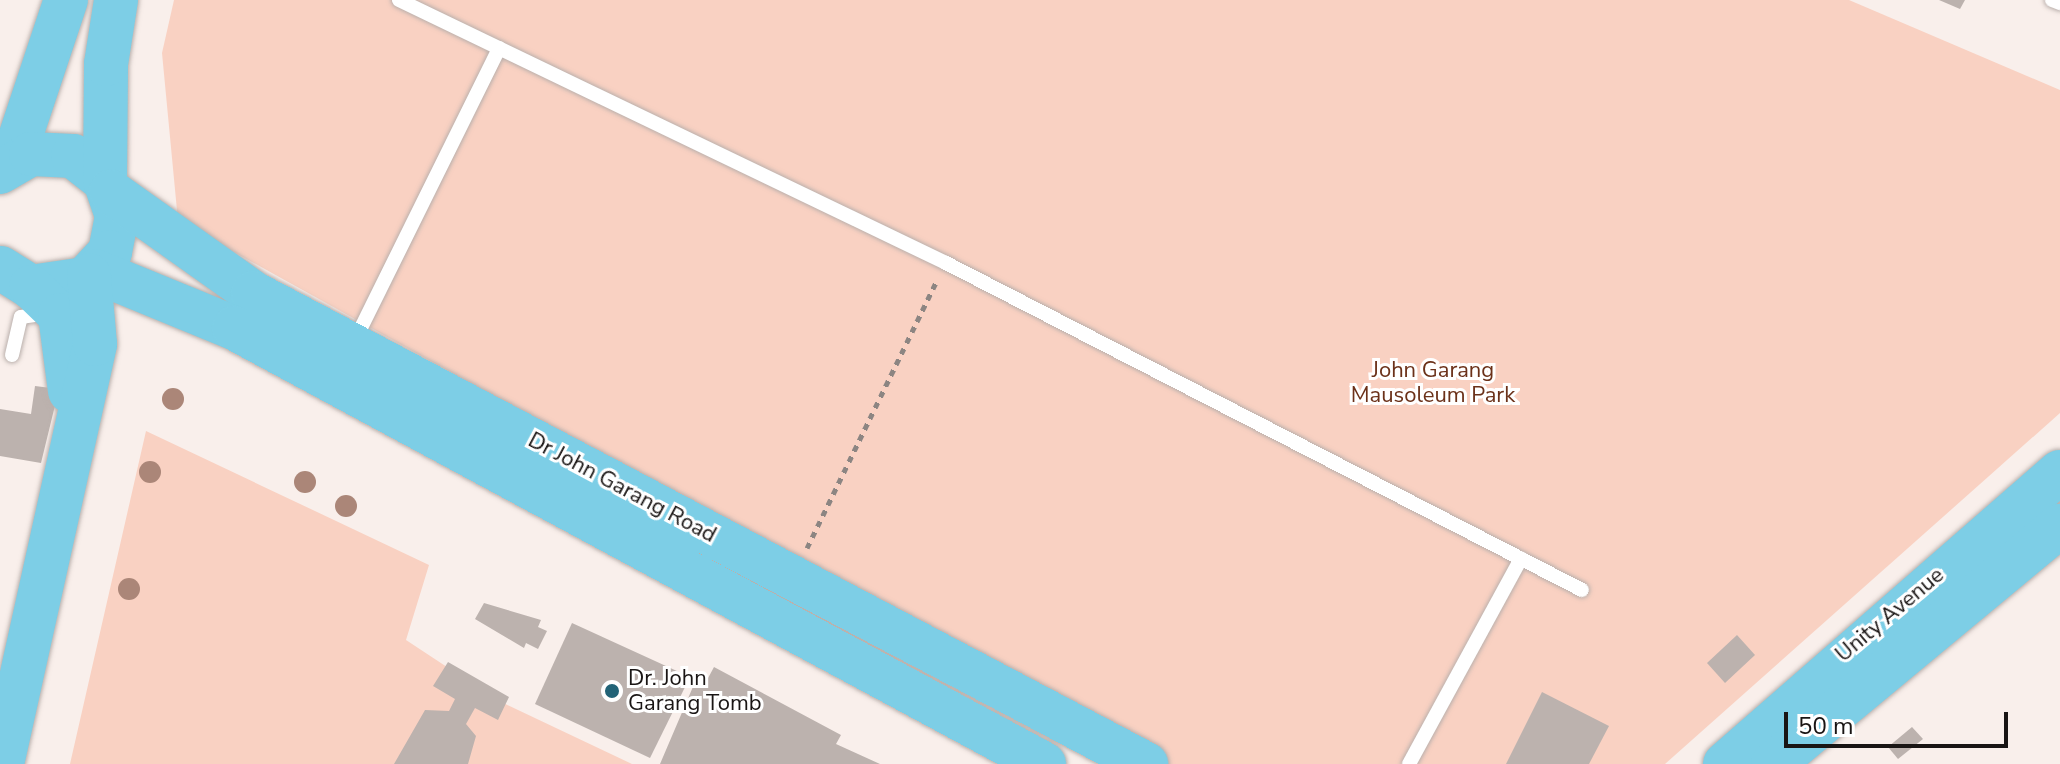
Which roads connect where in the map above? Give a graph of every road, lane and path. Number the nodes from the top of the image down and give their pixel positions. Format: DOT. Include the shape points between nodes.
graph roads {
  1 [pos="66,0"];
  2 [pos="116,0"];
  3 [pos="399,0"];
  4 [pos="2052,0"];
  5 [pos="2060,3"];
  6 [pos="499,48"];
  7 [pos="6,167"];
  8 [pos="108,187"];
  9 [pos="946,263"];
  10 [pos="92,273"];
  11 [pos="30,290"];
  12 [pos="352,346"];
  13 [pos="12,355"];
  14 [pos="2060,472"];
  15 [pos="2060,526"];
  16 [pos="1521,559"];
  17 [pos="792,577"];
  18 [pos="1582,590"];
  19 [pos="0,733"];
  20 [pos="2,764"];
  21 [pos="1044,764"];
  22 [pos="1146,764"];
  23 [pos="1409,764"];
  24 [pos="1725,764"];
  25 [pos="1773,764"];
  1 -- 7 [label="main road"];
  2 -- 8 [label="main road" via="106,64"];
  3 -- 6 [label="lane"];
  4 -- 5 [label="lane"];
  6 -- 9 [label="lane"];
  6 -- 12 [label="lane"];
  7 -- 8 [label="main road, Dr John Garang Road" via="31,154 73,156"];
  8 -- 10 [label="main road" via="116,234"];
  8 -- 12 [label="main road, Dr John Garang Road" via="205,265"];
  9 -- 16 [label="lane"];
  9 -- 17 [label="path"];
  10 -- 11 [label="main road" via="68,286"];
  10 -- 20 [label="main road" via="95,344"];
  10 -- 21 [label="main road, Dr John Garang Road" via="234,328"];
  11 -- 13 [label="lane"];
  11 -- 19 [label="main road" via="70,363 63,462"];
  12 -- 17 [label="main road, Dr John Garang Road"];
  14 -- 24 [label="main road, Unity Avenue"];
  15 -- 25 [label="main road, Unity Avenue"];
  16 -- 18 [label="lane"];
  16 -- 23 [label="lane"];
  17 -- 22 [label="main road, Dr John Garang Road"];
}
